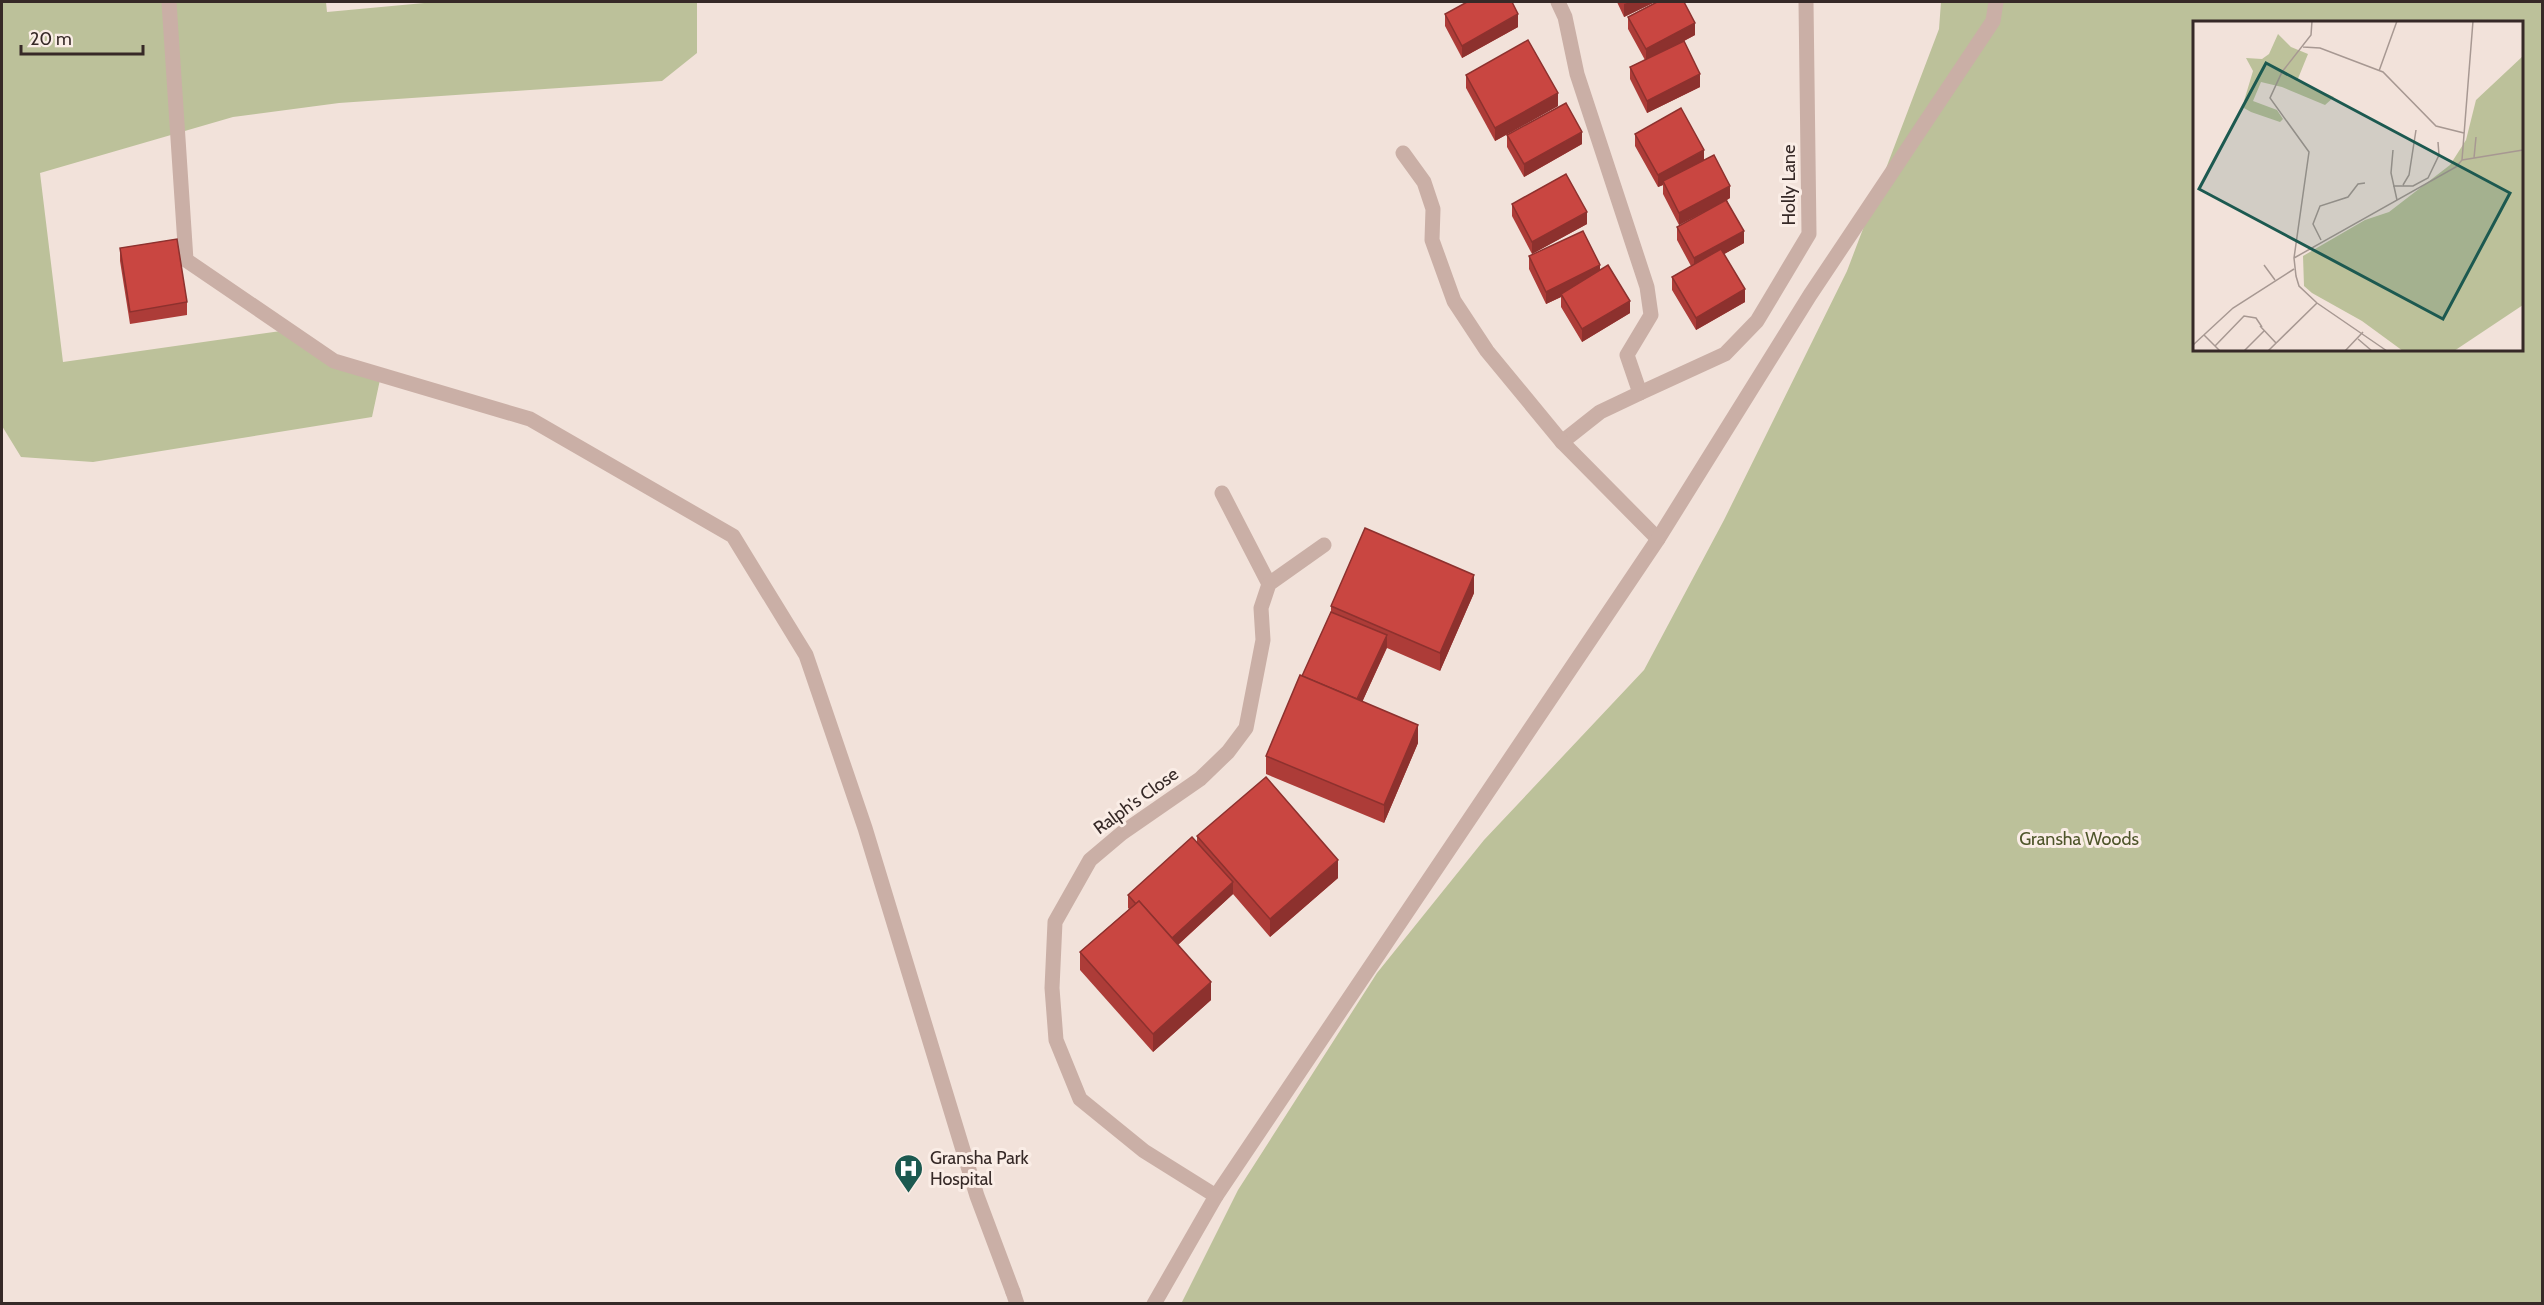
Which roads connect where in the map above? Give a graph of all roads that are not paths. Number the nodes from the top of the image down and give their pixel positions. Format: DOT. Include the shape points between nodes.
graph roads {
  1 [pos="169,2"];
  2 [pos="1558,2"];
  3 [pos="1806,2"];
  4 [pos="1996,2"];
  5 [pos="1403,153"];
  6 [pos="1640,393"];
  7 [pos="1562,442"];
  8 [pos="1222,493"];
  9 [pos="1658,538"];
  10 [pos="1324,545"];
  11 [pos="1269,584"];
  12 [pos="1216,1196"];
  13 [pos="1015,1298"];
  14 [pos="1154,1304"];
  1 -- 13 [label="street" via="186,260 334,361 530,419 734,536 806,655 865,828 977,1196"];
  2 -- 6 [label="street" via="1577,74 1647,287 1651,315 1627,355"];
  3 -- 6 [label="street, Holly Lane" via="1809,234 1757,321 1725,354"];
  4 -- 9 [label="street" via="1993,21 1810,295"];
  5 -- 7 [label="street" via="1424,182 1433,209 1432,240 1454,301 1487,351"];
  6 -- 7 [label="street, Holly Lane" via="1600,412"];
  7 -- 9 [label="street"];
  8 -- 11 [label="street"];
  9 -- 12 [label="street"];
  10 -- 11 [label="street"];
  11 -- 12 [label="street, Ralph's Close" via="1261,608 1263,639 1246,728 1200,779 1090,860 1055,922 1052,987 1056,1040 1080,1100 1144,1151"];
  12 -- 14 [label="street"];
}
